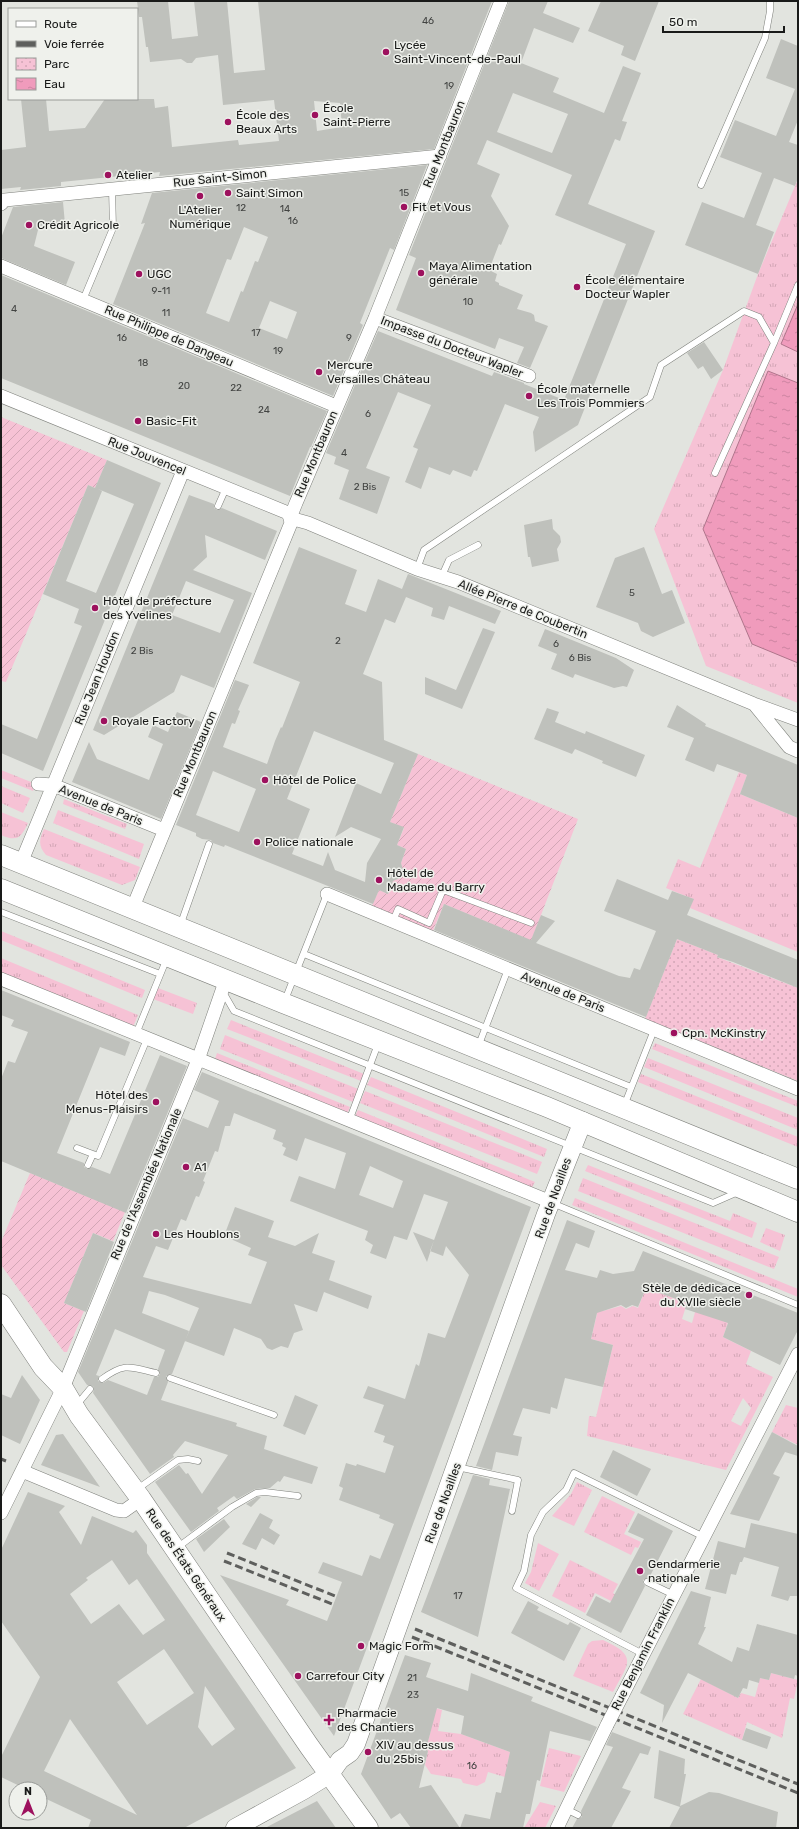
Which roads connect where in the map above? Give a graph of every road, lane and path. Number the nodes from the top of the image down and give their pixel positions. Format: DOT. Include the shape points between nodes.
graph roads {
  1 [pos="501,1"];
  2 [pos="770,1"];
  3 [pos="440,156"];
  4 [pos="701,185"];
  5 [pos="112,189"];
  6 [pos="1,204"];
  7 [pos="1,266"];
  8 [pos="798,285"];
  9 [pos="83,300"];
  10 [pos="375,318"];
  11 [pos="774,343"];
  12 [pos="529,376"];
  13 [pos="1,396"];
  14 [pos="336,406"];
  15 [pos="183,471"];
  16 [pos="715,473"];
  17 [pos="226,488"];
  18 [pos="218,506"];
  19 [pos="290,518"];
  20 [pos="478,545"];
  21 [pos="417,569"];
  22 [pos="441,578"];
  23 [pos="754,704"];
  24 [pos="798,720"];
  25 [pos="798,751"];
  26 [pos="38,784"];
  27 [pos="53,785"];
  28 [pos="164,830"];
  29 [pos="209,844"];
  30 [pos="1,855"];
  31 [pos="21,863"];
  32 [pos="5,891"];
  33 [pos="327,894"];
  34 [pos="133,907"];
  35 [pos="1,912"];
  36 [pos="393,921"];
  37 [pos="531,923"];
  38 [pos="179,927"];
  39 [pos="119,937"];
  40 [pos="238,951"];
  41 [pos="304,954"];
  42 [pos="167,956"];
  43 [pos="508,969"];
  44 [pos="160,974"];
  45 [pos="296,975"];
  46 [pos="1,979"];
  47 [pos="224,985"];
  48 [pos="283,1003"];
  49 [pos="486,1026"];
  50 [pos="654,1030"];
  51 [pos="142,1037"];
  52 [pos="379,1041"];
  53 [pos="478,1049"];
  54 [pos="198,1060"];
  55 [pos="371,1065"];
  56 [pos="631,1087"];
  57 [pos="798,1089"];
  58 [pos="592,1095"];
  59 [pos="624,1108"];
  60 [pos="349,1121"];
  61 [pos="583,1122"];
  62 [pos="572,1147"];
  63 [pos="77,1148"];
  64 [pos="93,1154"];
  65 [pos="88,1165"];
  66 [pos="798,1179"];
  67 [pos="745,1190"];
  68 [pos="551,1202"];
  69 [pos="798,1212"];
  70 [pos="1,1304"];
  71 [pos="798,1305"];
  72 [pos="798,1354"];
  73 [pos="156,1373"];
  74 [pos="170,1378"];
  75 [pos="102,1379"];
  76 [pos="63,1388"];
  77 [pos="90,1389"];
  78 [pos="80,1401"];
  79 [pos="274,1415"];
  80 [pos="198,1461"];
  81 [pos="455,1467"];
  82 [pos="22,1471"];
  83 [pos="138,1495"];
  84 [pos="298,1496"];
  85 [pos="512,1511"];
  86 [pos="1,1513"];
  87 [pos="704,1537"];
  88 [pos="175,1549"];
  89 [pos="647,1582"];
  90 [pos="674,1595"];
  91 [pos="638,1651"];
  92 [pos="330,1774"];
  93 [pos="566,1809"];
  94 [pos="578,1816"];
  95 [pos="234,1828"];
  96 [pos="368,1828"];
  97 [pos="557,1828"];
  1 -- 3 [label="street, Rue Montbauron"];
  2 -- 4 [label="lane" via="765,38"];
  3 -- 5 [label="street, Rue Saint-Simon"];
  3 -- 10 [label="street, Rue Montbauron"];
  5 -- 6 [label="street, Rue Saint-Simon" via="5,200"];
  5 -- 9 [label="lane" via="113,228"];
  7 -- 9 [label="street, Rue Philippe de Dangeau"];
  8 -- 11 [label="lane"];
  9 -- 14 [label="street, Rue Philippe de Dangeau"];
  10 -- 12 [label="street, Impasse du Docteur Wapler"];
  10 -- 14 [label="street, Rue Montbauron"];
  11 -- 16 [label="lane"];
  11 -- 21 [label="lane" via="759,317 744,311 661,365 650,397 424,550"];
  13 -- 15 [label="street, Rue Jouvencel"];
  14 -- 19 [label="street, Rue Montbauron"];
  15 -- 17 [label="street, Rue Jouvencel"];
  15 -- 27 [label="street, Rue Jean Houdon"];
  17 -- 18 [label="lane"];
  17 -- 19 [label="street, Rue Jouvencel" via="288,513"];
  19 -- 21 [label="street, Allée Pierre de Coubertin" via="308,523"];
  19 -- 28 [label="street, Rue Montbauron" via="291,523"];
  20 -- 22 [label="lane" via="449,560"];
  21 -- 22 [label="street, Allée Pierre de Coubertin"];
  22 -- 23 [label="street, Allée Pierre de Coubertin" via="458,582"];
  23 -- 24 [label="street, Allée Pierre de Coubertin"];
  23 -- 25 [label="street, Allée Pierre de Coubertin" via="789,747"];
  26 -- 27 [label="street, Avenue de Paris"];
  27 -- 28 [label="street, Avenue de Paris"];
  27 -- 31 [label="street, Rue Jean Houdon"];
  28 -- 34 [label="street, Rue Montbauron"];
  29 -- 38 [label="lane"];
  30 -- 31 [label="main road"];
  31 -- 32 [label="main road"];
  31 -- 34 [label="main road"];
  32 -- 39 [label="main road"];
  33 -- 36 [label="street, Avenue de Paris"];
  33 -- 41 [label="lane"];
  34 -- 38 [label="main road"];
  34 -- 39 [label="main road"];
  35 -- 44 [label="lane"];
  36 -- 37 [label="lane" via="398,909 429,923 443,890"];
  36 -- 43 [label="street, Avenue de Paris"];
  38 -- 40 [label="main road"];
  39 -- 42 [label="main road"];
  40 -- 45 [label="main road"];
  40 -- 47 [label="main road"];
  41 -- 45 [label="lane"];
  41 -- 49 [label="lane"];
  42 -- 44 [label="lane"];
  42 -- 47 [label="main road"];
  43 -- 49 [label="lane"];
  43 -- 50 [label="street, Avenue de Paris"];
  44 -- 51 [label="lane"];
  45 -- 48 [label="lane"];
  45 -- 53 [label="main road"];
  46 -- 51 [label="street"];
  47 -- 48 [label="main road"];
  47 -- 54 [label="street, Rue de l'Assemblée Nationale"];
  47 -- 55 [label="lane" via="234,1011"];
  48 -- 52 [label="main road"];
  49 -- 53 [label="lane"];
  49 -- 56 [label="lane"];
  50 -- 56 [label="lane"];
  50 -- 57 [label="street, Avenue de Paris"];
  51 -- 54 [label="street"];
  51 -- 64 [label="lane" via="98,1156"];
  52 -- 55 [label="lane"];
  52 -- 61 [label="main road"];
  53 -- 58 [label="main road"];
  54 -- 60 [label="street"];
  54 -- 76 [label="street, Rue de l'Assemblée Nationale"];
  55 -- 60 [label="lane"];
  55 -- 62 [label="lane"];
  56 -- 59 [label="lane"];
  58 -- 59 [label="main road"];
  58 -- 61 [label="main road"];
  59 -- 66 [label="main road"];
  60 -- 68 [label="street"];
  61 -- 62 [label="street, Rue de Noailles"];
  61 -- 67 [label="main road"];
  62 -- 67 [label="lane" via="712,1203"];
  62 -- 68 [label="street, Rue de Noailles"];
  63 -- 64 [label="lane"];
  64 -- 65 [label="lane"];
  67 -- 69 [label="main road"];
  68 -- 71 [label="lane"];
  68 -- 81 [label="street, Rue de Noailles"];
  70 -- 76 [label="main road, Rue des États Généraux" via="43,1367"];
  72 -- 87 [label="street, Rue Benjamin Franklin"];
  73 -- 75 [label="lane" via="128,1366"];
  74 -- 79 [label="lane"];
  76 -- 82 [label="street, Rue de l'Assemblée Nationale"];
  76 -- 83 [label="main road, Rue des États Généraux"];
  77 -- 78 [label="lane"];
  80 -- 83 [label="lane" via="188,1458 178,1460"];
  81 -- 85 [label="lane" via="518,1480"];
  81 -- 92 [label="street, Rue de Noailles" via="356,1744"];
  82 -- 83 [label="street" via="116,1510 124,1511"];
  82 -- 86 [label="street, Rue de l'Assemblée Nationale"];
  83 -- 88 [label="main road, Rue des États Généraux"];
  84 -- 88 [label="lane" via="256,1493 232,1507"];
  87 -- 90 [label="street, Rue Benjamin Franklin"];
  87 -- 91 [label="lane" via="574,1473 566,1490 543,1512 531,1535 524,1571 516,1588"];
  88 -- 92 [label="main road, Rue des États Généraux"];
  89 -- 90 [label="lane"];
  90 -- 91 [label="street, Rue Benjamin Franklin"];
  91 -- 93 [label="street, Rue Benjamin Franklin, bridge" via="622,1696"];
  92 -- 95 [label="street, Rue de Noailles"];
  92 -- 96 [label="main road, Rue des États Généraux"];
  93 -- 94 [label="lane"];
  93 -- 97 [label="street, Rue Benjamin Franklin"];
}
